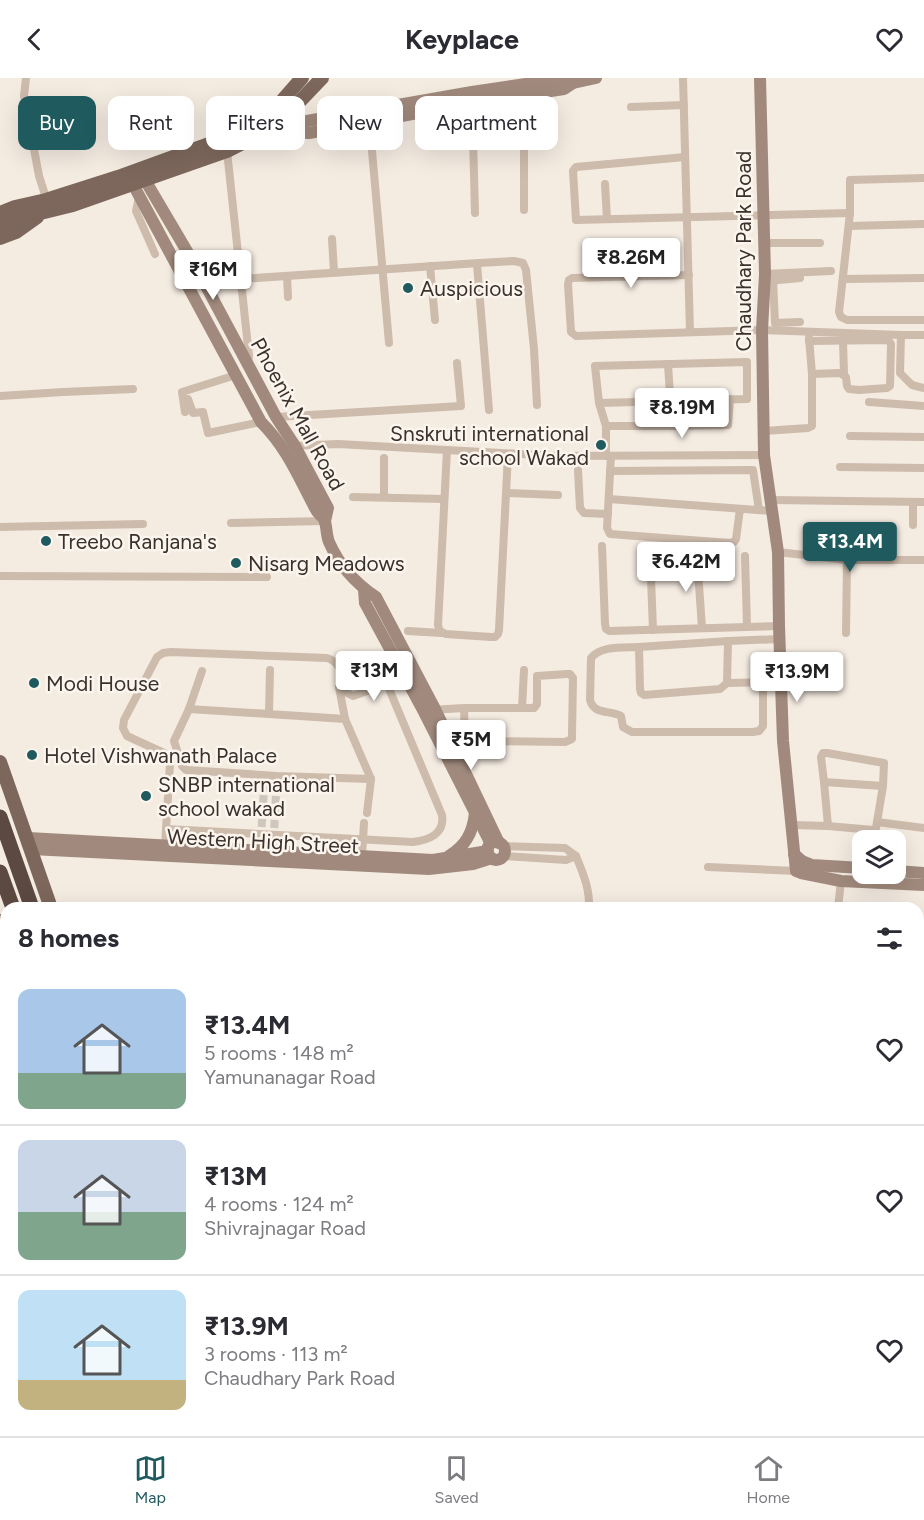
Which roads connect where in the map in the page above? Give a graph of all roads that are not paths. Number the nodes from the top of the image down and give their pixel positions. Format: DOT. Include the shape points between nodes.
graph roads {
  1 [pos="26,78"];
  2 [pos="322,78"];
  3 [pos="596,78"];
  4 [pos="683,78"];
  5 [pos="760,78"];
  6 [pos="300,79"];
  7 [pos="566,80"];
  8 [pos="528,85"];
  9 [pos="304,96"];
  10 [pos="481,96"];
  11 [pos="684,105"];
  12 [pos="631,107"];
  13 [pos="231,150"];
  14 [pos="372,150"];
  15 [pos="473,150"];
  16 [pos="227,152"];
  17 [pos="685,157"];
  18 [pos="924,178"];
  19 [pos="138,180"];
  20 [pos="605,184"];
  21 [pos="0,204"];
  22 [pos="42,207"];
  23 [pos="524,210"];
  24 [pos="0,213"];
  25 [pos="475,213"];
  26 [pos="850,213"];
  27 [pos="764,215"];
  28 [pos="687,217"];
  29 [pos="607,219"];
  30 [pos="924,224"];
  31 [pos="0,226"];
  32 [pos="849,226"];
  33 [pos="0,238"];
  34 [pos="332,239"];
  35 [pos="765,243"];
  36 [pos="820,243"];
  37 [pos="155,255"];
  38 [pos="477,264"];
  39 [pos="430,266"];
  40 [pos="381,269"];
  41 [pos="831,271"];
  42 [pos="334,273"];
  43 [pos="688,275"];
  44 [pos="287,276"];
  45 [pos="768,278"];
  46 [pos="800,278"];
  47 [pos="924,278"];
  48 [pos="240,279"];
  49 [pos="843,279"];
  50 [pos="288,297"];
  51 [pos="435,320"];
  52 [pos="924,320"];
  53 [pos="800,322"];
  54 [pos="762,330"];
  55 [pos="690,332"];
  56 [pos="808,332"];
  57 [pos="924,334"];
  58 [pos="901,335"];
  59 [pos="809,341"];
  60 [pos="843,341"];
  61 [pos="388,343"];
  62 [pos="457,363"];
  63 [pos="248,364"];
  64 [pos="668,364"];
  65 [pos="812,374"];
  66 [pos="844,374"];
  67 [pos="236,375"];
  68 [pos="924,387"];
  69 [pos="133,389"];
  70 [pos="0,396"];
  71 [pos="188,399"];
  72 [pos="730,399"];
  73 [pos="747,399"];
  74 [pos="763,399"];
  75 [pos="672,401"];
  76 [pos="869,402"];
  77 [pos="599,403"];
  78 [pos="537,405"];
  79 [pos="924,406"];
  80 [pos="489,410"];
  81 [pos="185,412"];
  82 [pos="276,417"];
  83 [pos="261,422"];
  84 [pos="606,426"];
  85 [pos="672,426"];
  86 [pos="764,431"];
  87 [pos="850,436"];
  88 [pos="924,437"];
  89 [pos="280,443"];
  90 [pos="295,446"];
  91 [pos="447,450"];
  92 [pos="507,454"];
  93 [pos="764,455"];
  94 [pos="609,456"];
  95 [pos="384,458"];
  96 [pos="840,467"];
  97 [pos="924,468"];
  98 [pos="578,470"];
  99 [pos="610,471"];
  100 [pos="506,493"];
  101 [pos="558,495"];
  102 [pos="353,497"];
  103 [pos="384,497"];
  104 [pos="444,499"];
  105 [pos="609,499"];
  106 [pos="913,502"];
  107 [pos="924,502"];
  108 [pos="767,507"];
  109 [pos="740,509"];
  110 [pos="608,514"];
  111 [pos="325,521"];
  112 [pos="231,523"];
  113 [pos="143,524"];
  114 [pos="913,525"];
  115 [pos="0,527"];
  116 [pos="602,546"];
  117 [pos="650,552"];
  118 [pos="778,552"];
  119 [pos="697,556"];
  120 [pos="745,556"];
  121 [pos="847,560"];
  122 [pos="924,560"];
  123 [pos="0,576"];
  124 [pos="267,577"];
  125 [pos="364,589"];
  126 [pos="779,626"];
  127 [pos="747,627"];
  128 [pos="702,628"];
  129 [pos="653,630"];
  130 [pos="408,631"];
  131 [pos="441,633"];
  132 [pos="846,633"];
  133 [pos="779,639"];
  134 [pos="728,641"];
  135 [pos="639,647"];
  136 [pos="270,670"];
  137 [pos="524,670"];
  138 [pos="201,671"];
  139 [pos="404,675"];
  140 [pos="763,682"];
  141 [pos="782,682"];
  142 [pos="387,684"];
  143 [pos="727,684"];
  144 [pos="339,687"];
  145 [pos="464,708"];
  146 [pos="522,708"];
  147 [pos="189,709"];
  148 [pos="429,710"];
  149 [pos="269,714"];
  150 [pos="345,719"];
  151 [pos="0,762"];
  152 [pos="458,767"];
  153 [pos="371,779"];
  154 [pos="824,782"];
  155 [pos="883,786"];
  156 [pos="367,813"];
  157 [pos="475,813"];
  158 [pos="0,817"];
  159 [pos="877,822"];
  160 [pos="364,823"];
  161 [pos="792,825"];
  162 [pos="828,826"];
  163 [pos="924,828"];
  164 [pos="166,829"];
  165 [pos="363,839"];
  166 [pos="29,843"];
  167 [pos="165,846"];
  168 [pos="107,848"];
  169 [pos="496,850"];
  170 [pos="794,854"];
  171 [pos="265,856"];
  172 [pos="362,856"];
  173 [pos="446,859"];
  174 [pos="345,860"];
  175 [pos="708,867"];
  176 [pos="852,867"];
  177 [pos="796,871"];
  178 [pos="0,872"];
  179 [pos="906,872"];
  180 [pos="924,873"];
  181 [pos="841,880"];
  182 [pos="924,885"];
  183 [pos="11,902"];
  184 [pos="30,902"];
  185 [pos="49,902"];
  186 [pos="589,902"];
  187 [pos="839,902"];
  1 -- 22 [label="street" via="24,96"];
  2 -- 9 [label="main road"];
  3 -- 7 [label="street"];
  4 -- 11 [label="street"];
  5 -- 27 [label="street, Chaudhary Park Road"];
  6 -- 19 [label="main road" via="260,119"];
  7 -- 8 [label="street"];
  8 -- 10 [label="street"];
  8 -- 23 [label="street"];
  11 -- 12 [label="street"];
  11 -- 17 [label="street"];
  13 -- 16 [label="main road"];
  14 -- 40 [label="street"];
  15 -- 25 [label="street"];
  16 -- 19 [label="main road"];
  16 -- 48 [label="street"];
  17 -- 28 [label="street"];
  17 -- 29 [label="street" via="576,167 576,220"];
  18 -- 26 [label="street" via="850,180"];
  19 -- 22 [label="main road"];
  19 -- 37 [label="street" via="136,211"];
  19 -- 63 [label="street, Phoenix Mall Road" via="191,258"];
  19 -- 67 [label="street, Phoenix Mall Road"];
  20 -- 29 [label="street"];
  21 -- 22 [label="main road" via="11,201"];
  22 -- 24 [label="main road"];
  22 -- 31 [label="main road"];
  22 -- 33 [label="main road" via="16,232"];
  26 -- 27 [label="street"];
  26 -- 32 [label="street"];
  27 -- 28 [label="street"];
  27 -- 35 [label="street, Chaudhary Park Road"];
  28 -- 29 [label="street"];
  28 -- 43 [label="street"];
  30 -- 32 [label="street"];
  32 -- 49 [label="street"];
  34 -- 42 [label="street"];
  35 -- 36 [label="street"];
  35 -- 45 [label="street, Chaudhary Park Road"];
  38 -- 39 [label="street"];
  38 -- 78 [label="street" via="519,261 525,267"];
  38 -- 80 [label="street"];
  39 -- 40 [label="street"];
  39 -- 51 [label="street"];
  40 -- 42 [label="street"];
  40 -- 61 [label="street"];
  41 -- 45 [label="street"];
  42 -- 44 [label="street"];
  43 -- 55 [label="street"];
  43 -- 55 [label="street" via="572,278 568,284 571,332 576,336"];
  44 -- 48 [label="street"];
  44 -- 50 [label="street"];
  45 -- 46 [label="street"];
  45 -- 53 [label="street" via="775,323"];
  45 -- 54 [label="street, Chaudhary Park Road"];
  47 -- 49 [label="street"];
  48 -- 63 [label="street"];
  49 -- 52 [label="street" via="841,317"];
  54 -- 55 [label="street"];
  54 -- 56 [label="street"];
  54 -- 74 [label="street, Chaudhary Park Road"];
  56 -- 58 [label="street"];
  56 -- 59 [label="street"];
  57 -- 58 [label="street"];
  58 -- 68 [label="street" via="900,373 912,385"];
  59 -- 60 [label="street"];
  59 -- 65 [label="street"];
  60 -- 66 [label="street"];
  60 -- 66 [label="street" via="886,340 891,344 887,388 849,388"];
  62 -- 82 [label="street" via="461,406"];
  63 -- 82 [label="street, Phoenix Mall Road"];
  64 -- 73 [label="street" via="747,362"];
  64 -- 75 [label="street"];
  64 -- 77 [label="street" via="595,366"];
  65 -- 66 [label="street"];
  65 -- 86 [label="street" via="812,426"];
  67 -- 81 [label="street" via="182,392"];
  67 -- 83 [label="street, Phoenix Mall Road"];
  69 -- 70 [label="street"];
  71 -- 83 [label="street" via="192,413 203,412 208,433"];
  72 -- 73 [label="street"];
  72 -- 75 [label="street"];
  72 -- 85 [label="street" via="728,425"];
  73 -- 74 [label="street"];
  74 -- 86 [label="street, Chaudhary Park Road"];
  75 -- 77 [label="street"];
  75 -- 85 [label="street"];
  76 -- 79 [label="street"];
  77 -- 84 [label="street"];
  82 -- 90 [label="street, Phoenix Mall Road"];
  83 -- 89 [label="street, Phoenix Mall Road"];
  84 -- 85 [label="street"];
  84 -- 94 [label="street"];
  86 -- 93 [label="street, Chaudhary Park Road"];
  87 -- 88 [label="street"];
  89 -- 90 [label="street"];
  89 -- 111 [label="street, Phoenix Mall Road"];
  90 -- 91 [label="street" via="338,444"];
  90 -- 111 [label="street, Phoenix Mall Road" via="328,508"];
  91 -- 92 [label="street"];
  91 -- 104 [label="street"];
  92 -- 94 [label="street"];
  92 -- 100 [label="street"];
  93 -- 94 [label="street"];
  93 -- 108 [label="street, Chaudhary Park Road"];
  94 -- 99 [label="street"];
  95 -- 103 [label="street"];
  96 -- 97 [label="street"];
  98 -- 110 [label="street" via="580,508 584,513"];
  99 -- 105 [label="street"];
  99 -- 108 [label="street" via="753,470"];
  100 -- 101 [label="street"];
  100 -- 131 [label="street" via="498,634 491,637"];
  102 -- 103 [label="street"];
  103 -- 104 [label="street"];
  104 -- 131 [label="street" via="438,625"];
  105 -- 109 [label="street"];
  105 -- 110 [label="street"];
  106 -- 107 [label="street"];
  106 -- 108 [label="street"];
  106 -- 114 [label="street"];
  108 -- 109 [label="street"];
  108 -- 118 [label="street, Chaudhary Park Road"];
  109 -- 110 [label="street" via="736,539 730,543 614,535 608,532"];
  111 -- 112 [label="street"];
  111 -- 125 [label="street" via="335,555"];
  113 -- 115 [label="street"];
  116 -- 129 [label="street" via="606,629"];
  117 -- 129 [label="street"];
  118 -- 121 [label="street"];
  118 -- 126 [label="street, Chaudhary Park Road"];
  119 -- 128 [label="street"];
  120 -- 127 [label="street"];
  121 -- 122 [label="street"];
  121 -- 132 [label="street"];
  123 -- 124 [label="street"];
  125 -- 139 [label="street" via="366,603"];
  125 -- 148 [label="street" via="376,597"];
  126 -- 127 [label="street"];
  126 -- 133 [label="street, Chaudhary Park Road"];
  127 -- 128 [label="street"];
  128 -- 129 [label="street"];
  130 -- 131 [label="street"];
  133 -- 134 [label="street"];
  133 -- 141 [label="street, Chaudhary Park Road"];
  134 -- 135 [label="street"];
  134 -- 143 [label="street"];
  135 -- 140 [label="street" via="603,650 591,658 591,706 617,713 623,727 632,732 759,731 763,726"];
  135 -- 143 [label="street" via="640,689 644,695 720,689"];
  136 -- 149 [label="street"];
  137 -- 146 [label="street"];
  138 -- 147 [label="street"];
  139 -- 142 [label="street"];
  139 -- 148 [label="street"];
  140 -- 141 [label="street"];
  140 -- 143 [label="street"];
  141 -- 161 [label="street, Chaudhary Park Road" via="783,741"];
  142 -- 164 [label="street" via="350,696 338,665 327,658 163,653 157,657 123,728 127,736 164,753 170,763"];
  142 -- 165 [label="street" via="443,821 435,836 421,841"];
  144 -- 150 [label="street"];
  145 -- 146 [label="street"];
  145 -- 146 [label="street" via="470,740 569,741 572,676 537,676 536,706"];
  145 -- 148 [label="street"];
  147 -- 149 [label="street"];
  147 -- 153 [label="street" via="174,741 186,770"];
  148 -- 152 [label="street"];
  149 -- 150 [label="street"];
  150 -- 153 [label="street"];
  151 -- 166 [label="main road"];
  152 -- 157 [label="street"];
  152 -- 169 [label="street"];
  153 -- 156 [label="street"];
  154 -- 155 [label="street"];
  154 -- 155 [label="street" via="821,757 827,753 884,763"];
  154 -- 162 [label="street"];
  155 -- 159 [label="street"];
  157 -- 169 [label="street"];
  157 -- 173 [label="street" via="470,836"];
  158 -- 184 [label="highway"];
  159 -- 162 [label="street" via="873,830"];
  159 -- 163 [label="street"];
  160 -- 165 [label="street"];
  161 -- 162 [label="street"];
  161 -- 170 [label="street, Chaudhary Park Road"];
  164 -- 165 [label="street"];
  164 -- 167 [label="street"];
  165 -- 172 [label="street"];
  166 -- 168 [label="street, Western High Street"];
  166 -- 185 [label="main road"];
  167 -- 168 [label="street, Western High Street"];
  167 -- 171 [label="street, Western High Street"];
  168 -- 171 [label="street, Western High Street"];
  169 -- 173 [label="street, Western High Street"];
  169 -- 174 [label="street, Western High Street" via="473,864 429,869"];
  169 -- 186 [label="street" via="565,848 576,856 585,876"];
  170 -- 176 [label="street" via="812,865"];
  170 -- 177 [label="street, Chaudhary Park Road"];
  171 -- 174 [label="street, Western High Street"];
  172 -- 173 [label="street, Western High Street"];
  172 -- 174 [label="street, Western High Street"];
  175 -- 177 [label="street"];
  177 -- 181 [label="street"];
  178 -- 183 [label="highway"];
  179 -- 180 [label="street"];
  181 -- 182 [label="street"];
  181 -- 187 [label="street"];
}
